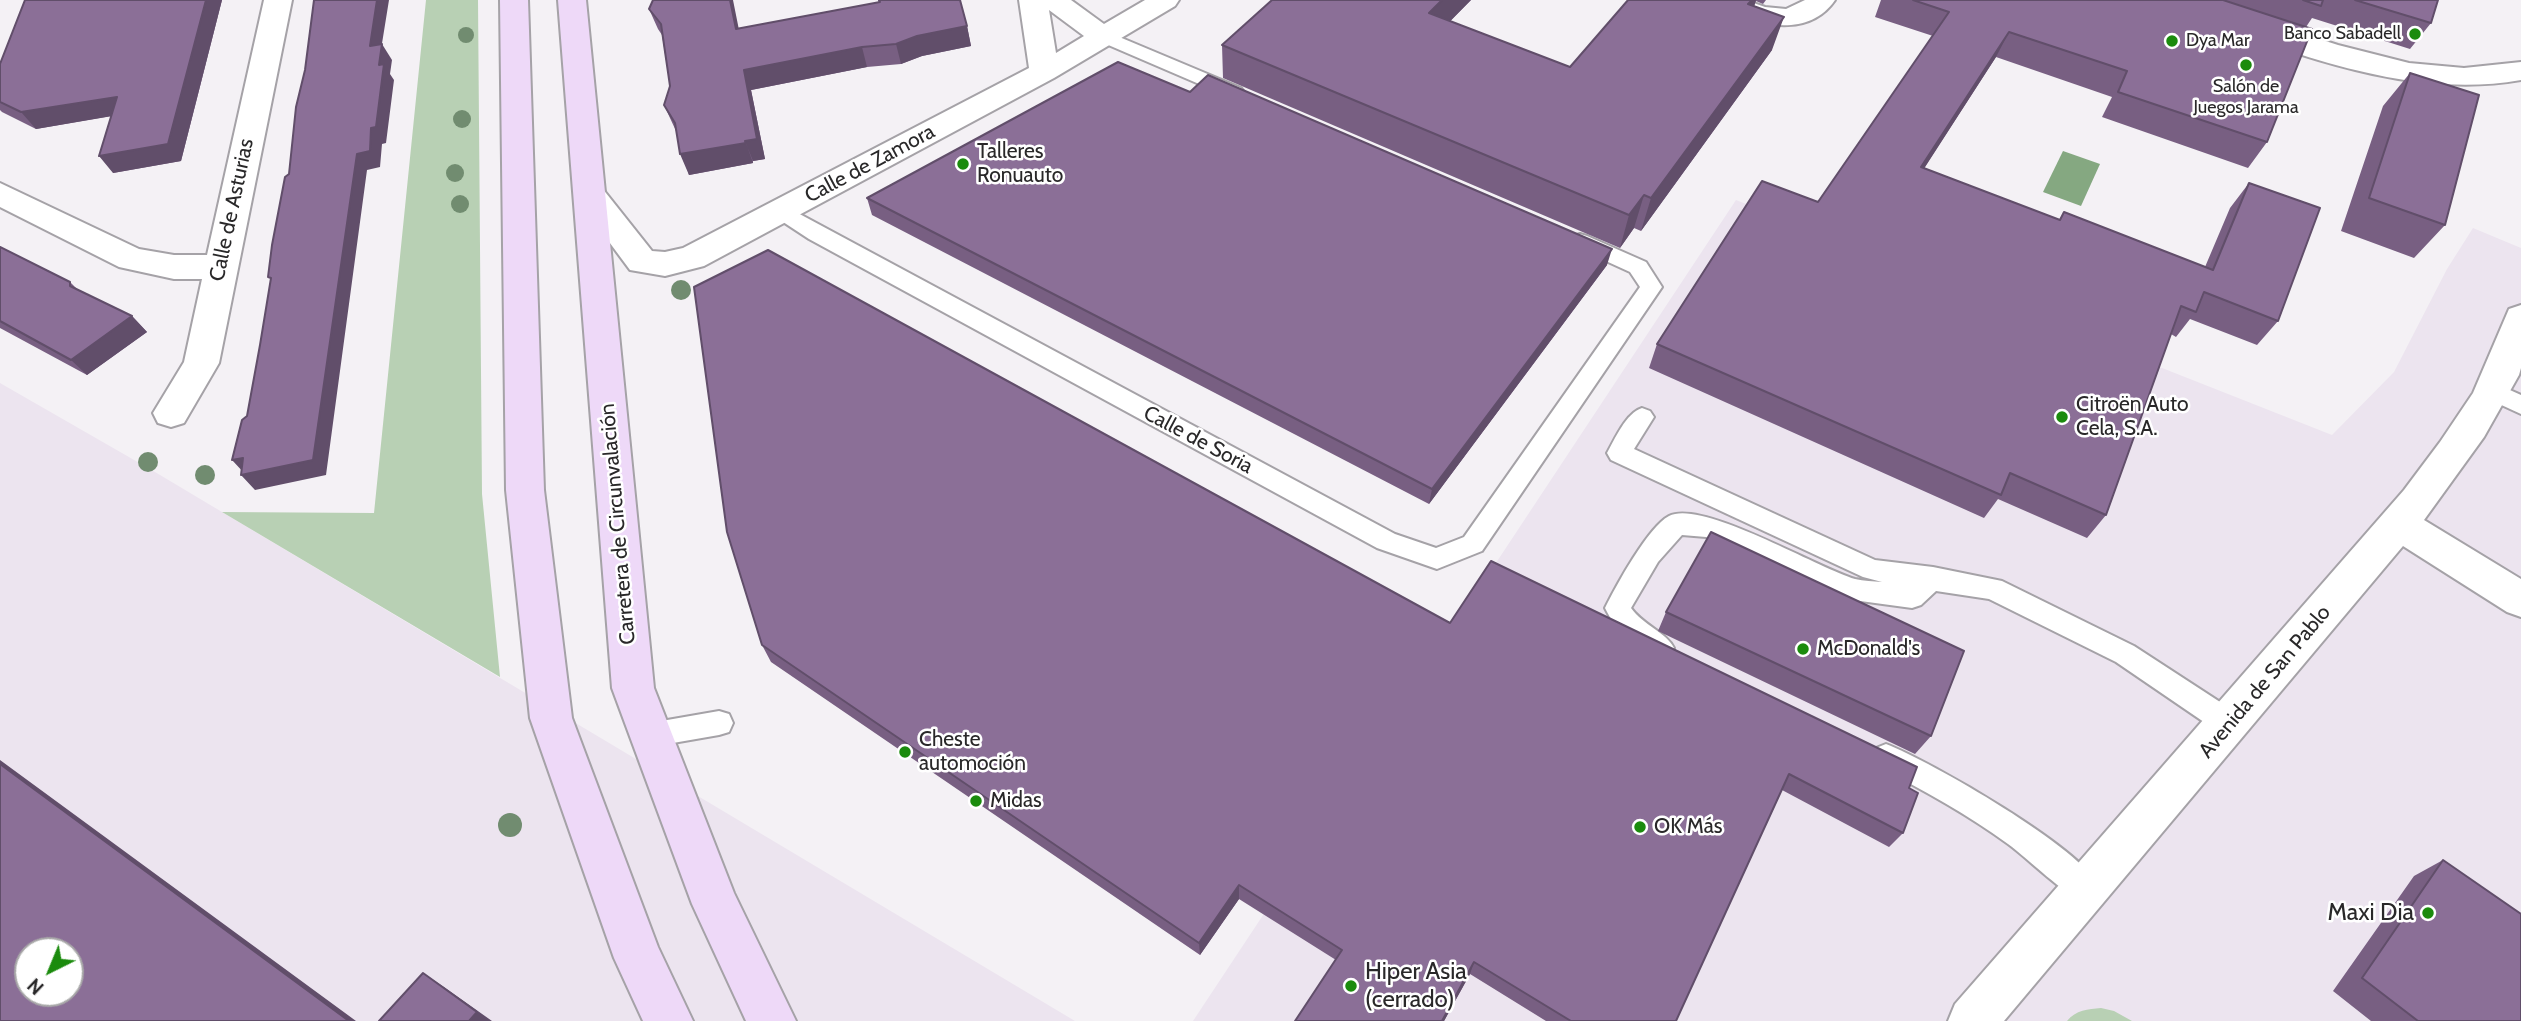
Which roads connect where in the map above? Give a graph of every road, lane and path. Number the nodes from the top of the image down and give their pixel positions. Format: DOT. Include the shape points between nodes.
graph roads {
  1 [pos="278,0"];
  2 [pos="514,0"];
  3 [pos="572,0"];
  4 [pos="1033,0"];
  5 [pos="1054,0"];
  6 [pos="1164,0"];
  7 [pos="1718,0"];
  8 [pos="1821,0"];
  9 [pos="2167,0"];
  10 [pos="1104,37"];
  11 [pos="2521,71"];
  12 [pos="1044,72"];
  13 [pos="1249,99"];
  14 [pos="0,194"];
  15 [pos="591,196"];
  16 [pos="781,211"];
  17 [pos="1563,234"];
  18 [pos="219,267"];
  19 [pos="2521,318"];
  20 [pos="2507,398"];
  21 [pos="171,413"];
  22 [pos="1642,417"];
  23 [pos="2399,524"];
  24 [pos="1933,578"];
  25 [pos="2521,600"];
  26 [pos="1684,659"];
  27 [pos="719,723"];
  28 [pos="2230,724"];
  29 [pos="650,735"];
  30 [pos="1858,743"];
  31 [pos="2086,889"];
  32 [pos="669,1021"];
  33 [pos="772,1021"];
  34 [pos="1972,1021"];
  1 -- 18 [label="street, Calle de Asturias"];
  2 -- 32 [label="main road" via="525,490 551,718 638,958"];
  3 -- 15 [label="main road, Carretera de Circunvalación"];
  4 -- 12 [label="street"];
  5 -- 10 [label="street"];
  6 -- 10 [label="street, Calle de Zamora"];
  7 -- 8 [label="street" via="1785,18 1814,9"];
  9 -- 11 [label="street" via="2382,69 2460,78"];
  10 -- 12 [label="street, Calle de Zamora"];
  10 -- 13 [label="lane"];
  12 -- 16 [label="street, Calle de Zamora"];
  14 -- 18 [label="street" via="131,259 174,267"];
  15 -- 16 [label="street, Calle de Zamora" via="642,262 665,264 691,258"];
  15 -- 29 [label="main road, Carretera de Circunvalación" via="633,688"];
  16 -- 17 [label="lane, Calle de Soria" via="1387,541 1437,559 1473,544 1651,287 1638,267"];
  18 -- 21 [label="street, Calle de Asturias" via="201,363"];
  19 -- 20 [label="street, Avenida de San Pablo"];
  20 -- 23 [label="street, Avenida de San Pablo" via="2451,457"];
  22 -- 24 [label="lane" via="1619,453 1872,570"];
  23 -- 25 [label="street"];
  23 -- 28 [label="street, Avenida de San Pablo"];
  24 -- 26 [label="lane" via="1912,597 1853,589 1708,527 1676,524 1648,555 1618,608 1624,622 1646,641"];
  24 -- 28 [label="lane" via="1993,589 2113,648"];
  27 -- 29 [label="lane"];
  28 -- 31 [label="street, Avenida de San Pablo"];
  29 -- 33 [label="main road, Carretera de Circunvalación" via="715,904"];
  30 -- 31 [label="lane" via="1979,807 2043,851"];
  31 -- 34 [label="street, Avenida de San Pablo"];
}
